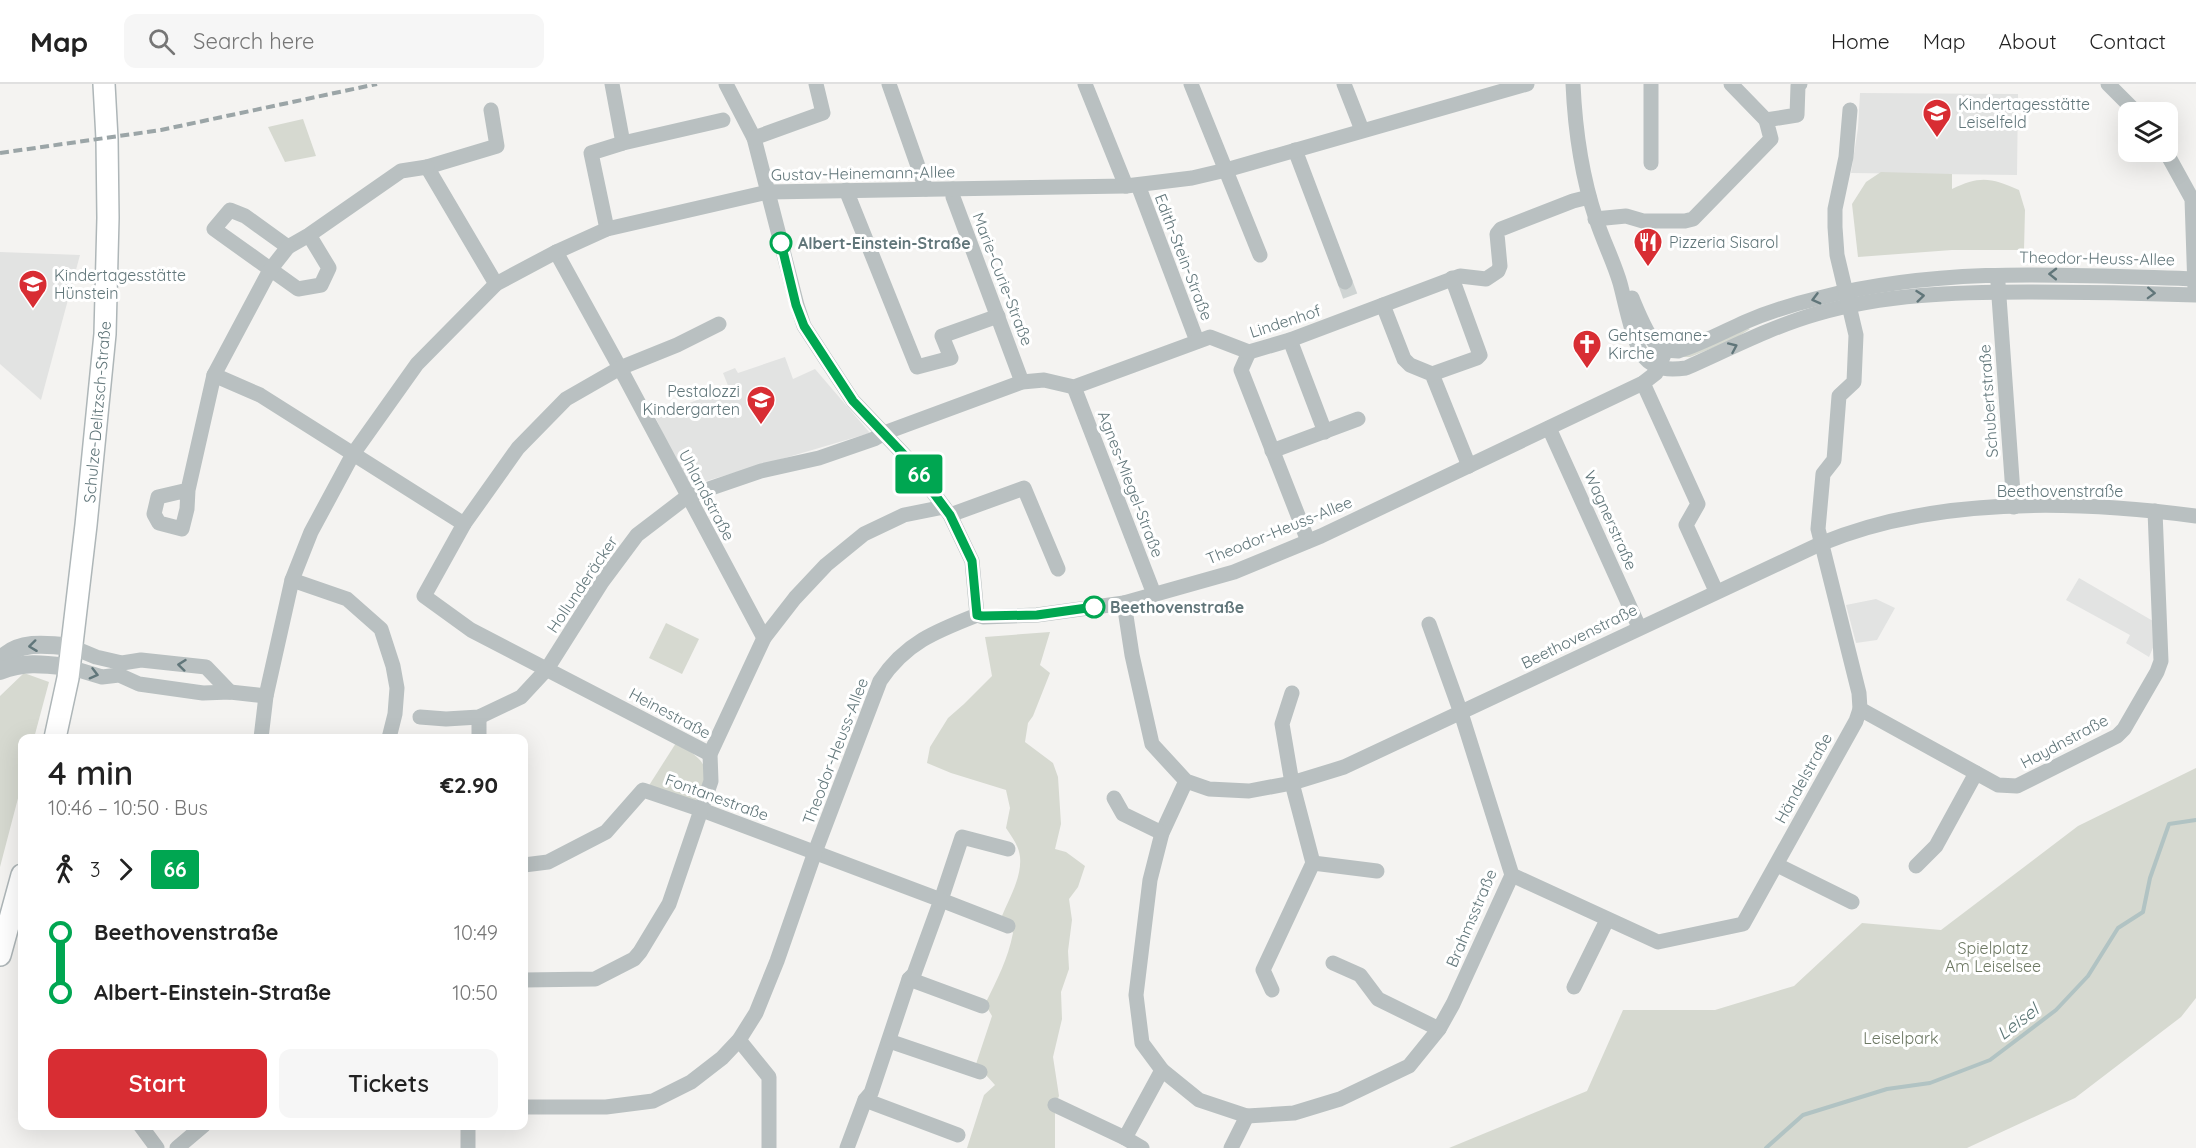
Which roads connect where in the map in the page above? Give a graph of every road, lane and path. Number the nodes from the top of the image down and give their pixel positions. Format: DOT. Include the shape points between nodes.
graph roads {
  1 [pos="104,84"];
  2 [pos="612,84"];
  3 [pos="726,84"];
  4 [pos="816,84"];
  5 [pos="889,84"];
  6 [pos="1085,84"];
  7 [pos="1191,84"];
  8 [pos="1344,84"];
  9 [pos="1527,84"];
  10 [pos="1573,84"];
  11 [pos="1651,84"];
  12 [pos="1731,84"];
  13 [pos="1800,84"];
  14 [pos="2108,84"];
  15 [pos="1501,87"];
  16 [pos="2126,102"];
  17 [pos="491,110"];
  18 [pos="1850,110"];
  19 [pos="1764,118"];
  20 [pos="723,120"];
  21 [pos="1362,130"];
  22 [pos="754,138"];
  23 [pos="623,143"];
  24 [pos="1294,150"];
  25 [pos="2172,162"];
  26 [pos="1651,163"];
  27 [pos="427,166"];
  28 [pos="1226,170"];
  29 [pos="1132,186"];
  30 [pos="926,189"];
  31 [pos="953,189"];
  32 [pos="846,190"];
  33 [pos="768,192"];
  34 [pos="1589,197"];
  35 [pos="2194,198"];
  36 [pos="1595,219"];
  37 [pos="607,229"];
  38 [pos="309,235"];
  39 [pos="288,247"];
  40 [pos="556,252"];
  41 [pos="1260,255"];
  42 [pos="270,270"];
  43 [pos="1998,274"];
  44 [pos="1452,278"];
  45 [pos="2195,279"];
  46 [pos="1345,282"];
  47 [pos="496,284"];
  48 [pos="1620,284"];
  49 [pos="1998,292"];
  50 [pos="2195,295"];
  51 [pos="1847,299"];
  52 [pos="1383,305"];
  53 [pos="998,316"];
  54 [pos="719,324"];
  55 [pos="1290,340"];
  56 [pos="1197,341"];
  57 [pos="1666,350"];
  58 [pos="1249,352"];
  59 [pos="620,368"];
  60 [pos="1658,368"];
  61 [pos="1432,374"];
  62 [pos="214,375"];
  63 [pos="1022,382"];
  64 [pos="1643,383"];
  65 [pos="1074,387"];
  66 [pos="1358,419"];
  67 [pos="1549,428"];
  68 [pos="1325,432"];
  69 [pos="884,433"];
  70 [pos="1272,451"];
  71 [pos="353,454"];
  72 [pos="1469,466"];
  73 [pos="189,490"];
  74 [pos="688,496"];
  75 [pos="2014,507"];
  76 [pos="947,511"];
  77 [pos="2156,511"];
  78 [pos="2196,516"];
  79 [pos="464,524"];
  80 [pos="1308,541"];
  81 [pos="1820,544"];
  82 [pos="1058,569"];
  83 [pos="292,580"];
  84 [pos="1716,591"];
  85 [pos="1154,594"];
  86 [pos="1124,603"];
  87 [pos="977,615"];
  88 [pos="1429,624"];
  89 [pos="1639,627"];
  90 [pos="764,638"];
  91 [pos="70,657"];
  92 [pos="0,661"];
  93 [pos="121,669"];
  94 [pos="547,669"];
  95 [pos="0,671"];
  96 [pos="230,692"];
  97 [pos="1292,693"];
  98 [pos="266,696"];
  99 [pos="1860,709"];
  100 [pos="1461,713"];
  101 [pos="420,717"];
  102 [pos="479,717"];
  103 [pos="56,734"];
  104 [pos="261,734"];
  105 [pos="390,734"];
  106 [pos="479,734"];
  107 [pos="710,754"];
  108 [pos="1976,773"];
  109 [pos="1186,781"];
  110 [pos="1292,783"];
  111 [pos="1114,798"];
  112 [pos="702,810"];
  113 [pos="1162,833"];
  114 [pos="1008,849"];
  115 [pos="815,852"];
  116 [pos="1313,863"];
  117 [pos="528,864"];
  118 [pos="1777,865"];
  119 [pos="1916,866"];
  120 [pos="1377,871"];
  121 [pos="1512,874"];
  122 [pos="18,890"];
  123 [pos="941,900"];
  124 [pos="1852,902"];
  125 [pos="1607,920"];
  126 [pos="1008,926"];
  127 [pos="0,955"];
  128 [pos="1333,963"];
  129 [pos="909,979"];
  130 [pos="528,980"];
  131 [pos="1574,987"];
  132 [pos="1272,990"];
  133 [pos="982,1006"];
  134 [pos="1439,1029"];
  135 [pos="739,1040"];
  136 [pos="889,1041"];
  137 [pos="1162,1070"];
  138 [pos="980,1072"];
  139 [pos="864,1100"];
  140 [pos="1055,1105"];
  141 [pos="528,1107"];
  142 [pos="1247,1116"];
  143 [pos="144,1130"];
  144 [pos="198,1130"];
  145 [pos="468,1130"];
  146 [pos="958,1135"];
  147 [pos="1125,1137"];
  148 [pos="157,1148"];
  149 [pos="177,1148"];
  150 [pos="468,1148"];
  151 [pos="769,1148"];
  152 [pos="847,1148"];
  153 [pos="1142,1148"];
  154 [pos="1231,1148"];
  1 -- 91 [label="main road, Schulze-Delitzsch-Straße" via="108,218 105,334"];
  2 -- 23 [label="street"];
  3 -- 22 [label="street"];
  4 -- 22 [label="street" via="823,113"];
  5 -- 30 [label="street"];
  6 -- 29 [label="street, Edith-Stein-Straße"];
  7 -- 28 [label="street"];
  8 -- 21 [label="street"];
  9 -- 15 [label="street, Gustav-Heinemann-Allee"];
  10 -- 34 [label="street"];
  11 -- 26 [label="street"];
  12 -- 19 [label="street"];
  13 -- 19 [label="street" via="1797,115"];
  14 -- 16 [label="street"];
  15 -- 21 [label="street, Gustav-Heinemann-Allee"];
  17 -- 27 [label="street" via="497,146"];
  18 -- 51 [label="street" via="1846,157 1835,209 1837,255"];
  19 -- 36 [label="street" via="1771,139 1693,219"];
  20 -- 23 [label="street"];
  21 -- 24 [label="street, Gustav-Heinemann-Allee"];
  22 -- 33 [label="street"];
  23 -- 37 [label="street" via="591,153"];
  24 -- 28 [label="street, Gustav-Heinemann-Allee"];
  24 -- 46 [label="street"];
  25 -- 35 [label="street"];
  27 -- 38 [label="street" via="401,171"];
  27 -- 47 [label="street"];
  28 -- 29 [label="street, Gustav-Heinemann-Allee"];
  28 -- 41 [label="street"];
  29 -- 31 [label="street, Gustav-Heinemann-Allee"];
  29 -- 56 [label="street, Edith-Stein-Straße"];
  30 -- 31 [label="street, Gustav-Heinemann-Allee"];
  30 -- 32 [label="street, Gustav-Heinemann-Allee"];
  31 -- 53 [label="street, Marie-Curie-Straße"];
  32 -- 33 [label="street, Gustav-Heinemann-Allee"];
  32 -- 53 [label="street" via="917,367 951,358 942,336"];
  33 -- 37 [label="street, Gustav-Heinemann-Allee"];
  33 -- 69 [label="street" via="804,326 853,401"];
  34 -- 36 [label="street"];
  34 -- 44 [label="street, Lindenhof" via="1498,231 1500,266 1491,276"];
  35 -- 45 [label="street"];
  36 -- 48 [label="street"];
  37 -- 40 [label="street, Gustav-Heinemann-Allee"];
  38 -- 39 [label="street"];
  38 -- 42 [label="street" via="329,268 321,285 298,289"];
  39 -- 42 [label="street"];
  39 -- 42 [label="street" via="245,216 230,210 214,229"];
  40 -- 47 [label="street, Gustav-Heinemann-Allee"];
  40 -- 59 [label="street, Uhlandstraße"];
  42 -- 62 [label="street"];
  45 -- 43 [label="street, Theodor-Heuss-Allee, one-way"];
  43 -- 49 [label="street, Theodor-Heuss-Allee"];
  43 -- 51 [label="street, Theodor-Heuss-Allee" via="1918,279"];
  44 -- 52 [label="street, Lindenhof"];
  44 -- 61 [label="street" via="1480,355"];
  45 -- 50 [label="street, Theodor-Heuss-Allee"];
  47 -- 71 [label="street, Gustav-Heinemann-Allee" via="417,364"];
  48 -- 57 [label="street" via="1630,293 1655,343"];
  48 -- 60 [label="street" via="1639,350"];
  49 -- 50 [label="street, Theodor-Heuss-Allee, one-way"];
  51 -- 49 [label="street, Theodor-Heuss-Allee, one-way"];
  49 -- 75 [label="street, Schubertstraße"];
  51 -- 57 [label="street, Theodor-Heuss-Allee, one-way" via="1778,310 1683,349"];
  60 -- 51 [label="street, Theodor-Heuss-Allee, one-way" via="1686,368"];
  51 -- 81 [label="street" via="1856,335 1854,382 1839,396 1834,460 1823,474"];
  52 -- 55 [label="street, Lindenhof" via="1355,308"];
  52 -- 61 [label="street" via="1404,359"];
  53 -- 63 [label="street, Marie-Curie-Straße"];
  54 -- 59 [label="street"];
  55 -- 58 [label="street, Lindenhof"];
  55 -- 68 [label="street"];
  56 -- 58 [label="street, Lindenhof" via="1210,337"];
  56 -- 65 [label="street, Lindenhof"];
  57 -- 60 [label="street, Theodor-Heuss-Allee"];
  58 -- 70 [label="street" via="1241,370"];
  59 -- 74 [label="street, Uhlandstraße"];
  59 -- 79 [label="street, Heinestraße" via="566,399 518,448"];
  60 -- 64 [label="street, Theodor-Heuss-Allee"];
  61 -- 72 [label="street"];
  62 -- 71 [label="street" via="260,395"];
  62 -- 73 [label="street"];
  63 -- 65 [label="street" via="1044,380"];
  63 -- 69 [label="street"];
  64 -- 67 [label="street, Theodor-Heuss-Allee"];
  64 -- 84 [label="street" via="1698,504 1686,525"];
  65 -- 85 [label="street, Agnes-Miegel-Straße"];
  66 -- 68 [label="street"];
  67 -- 72 [label="street, Theodor-Heuss-Allee"];
  67 -- 89 [label="street, Wagnerstraße"];
  68 -- 70 [label="street"];
  69 -- 74 [label="street, Hollunderäcker" via="819,458 761,471"];
  69 -- 76 [label="street"];
  70 -- 80 [label="street"];
  71 -- 79 [label="street"];
  71 -- 83 [label="street, Gustav-Heinemann-Allee" via="311,532"];
  72 -- 80 [label="street, Theodor-Heuss-Allee"];
  74 -- 90 [label="street, Uhlandstraße"];
  74 -- 94 [label="street, Hollunderäcker" via="638,535 602,582"];
  75 -- 77 [label="street, Beethovenstraße"];
  75 -- 81 [label="street, Beethovenstraße" via="1908,516"];
  76 -- 82 [label="street" via="1024,488"];
  76 -- 87 [label="street" via="972,561"];
  76 -- 90 [label="street" via="904,515 864,534 826,565"];
  77 -- 78 [label="street, Beethovenstraße"];
  77 -- 108 [label="street, Haydnstraße" via="2161,661 2124,729 2017,786 1998,785"];
  79 -- 94 [label="street, Heinestraße" via="424,596 471,630"];
  80 -- 85 [label="street, Theodor-Heuss-Allee" via="1234,572"];
  81 -- 84 [label="street, Beethovenstraße"];
  81 -- 99 [label="street"];
  83 -- 98 [label="street, Gustav-Heinemann-Allee"];
  83 -- 105 [label="street" via="347,599 381,629 397,688"];
  84 -- 89 [label="street, Beethovenstraße"];
  85 -- 86 [label="street, Theodor-Heuss-Allee"];
  86 -- 87 [label="street, Theodor-Heuss-Allee" via="1037,615"];
  86 -- 109 [label="street" via="1152,744"];
  87 -- 115 [label="street, Theodor-Heuss-Allee" via="921,639 892,662 880,681"];
  88 -- 100 [label="street, Brahmsstraße"];
  89 -- 100 [label="street, Beethovenstraße"];
  90 -- 107 [label="street"];
  91 -- 92 [label="street, one-way" via="50,644 30,645 7,652"];
  91 -- 93 [label="street" via="96,657"];
  91 -- 95 [label="street" via="14,665"];
  91 -- 103 [label="main road, Schulze-Delitzsch-Straße"];
  93 -- 96 [label="street" via="139,684 203,693"];
  96 -- 93 [label="street, one-way" via="206,667 141,660"];
  94 -- 102 [label="street, Hollunderäcker" via="520,697"];
  94 -- 107 [label="street, Heinestraße"];
  96 -- 98 [label="street"];
  97 -- 110 [label="street" via="1282,724"];
  98 -- 104 [label="street"];
  99 -- 108 [label="street, Haydnstraße"];
  99 -- 118 [label="street, Händelstraße"];
  100 -- 110 [label="street, Beethovenstraße" via="1344,767"];
  100 -- 121 [label="street, Brahmsstraße"];
  101 -- 102 [label="street, Hollunderäcker"];
  102 -- 106 [label="street"];
  107 -- 112 [label="street, Heinestraße" via="711,781"];
  108 -- 119 [label="street" via="1936,846"];
  109 -- 110 [label="street, Beethovenstraße" via="1209,789 1249,791"];
  109 -- 113 [label="street, Brahmsstraße"];
  110 -- 116 [label="street"];
  111 -- 113 [label="street" via="1123,814"];
  112 -- 115 [label="street, Fontanestraße"];
  112 -- 117 [label="street, Fontanestraße" via="643,790 606,832 548,862"];
  112 -- 130 [label="street, Heinestraße" via="669,904 634,959 595,979"];
  113 -- 137 [label="street, Brahmsstraße" via="1150,880 1136,995 1142,1044"];
  114 -- 123 [label="street" via="962,837"];
  115 -- 123 [label="street, Fontanestraße"];
  115 -- 135 [label="street, Theodor-Heuss-Allee" via="756,1013"];
  116 -- 120 [label="street"];
  116 -- 132 [label="street" via="1263,970"];
  118 -- 124 [label="street"];
  118 -- 125 [label="street, Händelstraße" via="1743,924 1658,942"];
  121 -- 125 [label="street, Händelstraße"];
  121 -- 134 [label="street, Brahmsstraße"];
  122 -- 127 [label="main road"];
  123 -- 126 [label="street, Fontanestraße"];
  123 -- 129 [label="street"];
  125 -- 131 [label="street"];
  128 -- 134 [label="street" via="1360,975 1378,999"];
  129 -- 133 [label="street"];
  129 -- 136 [label="street"];
  134 -- 142 [label="street, Brahmsstraße" via="1409,1066 1340,1099 1294,1113"];
  135 -- 141 [label="street, Theodor-Heuss-Allee" via="691,1082 653,1101 606,1107"];
  135 -- 151 [label="street" via="769,1077"];
  136 -- 138 [label="street"];
  136 -- 139 [label="street" via="871,1093"];
  137 -- 142 [label="street, Brahmsstraße" via="1199,1100"];
  137 -- 147 [label="street"];
  139 -- 146 [label="street"];
  139 -- 152 [label="street"];
  140 -- 147 [label="street"];
  142 -- 154 [label="street"];
  143 -- 148 [label="street"];
  144 -- 149 [label="street"];
  145 -- 150 [label="street"];
  147 -- 153 [label="street"];
}
